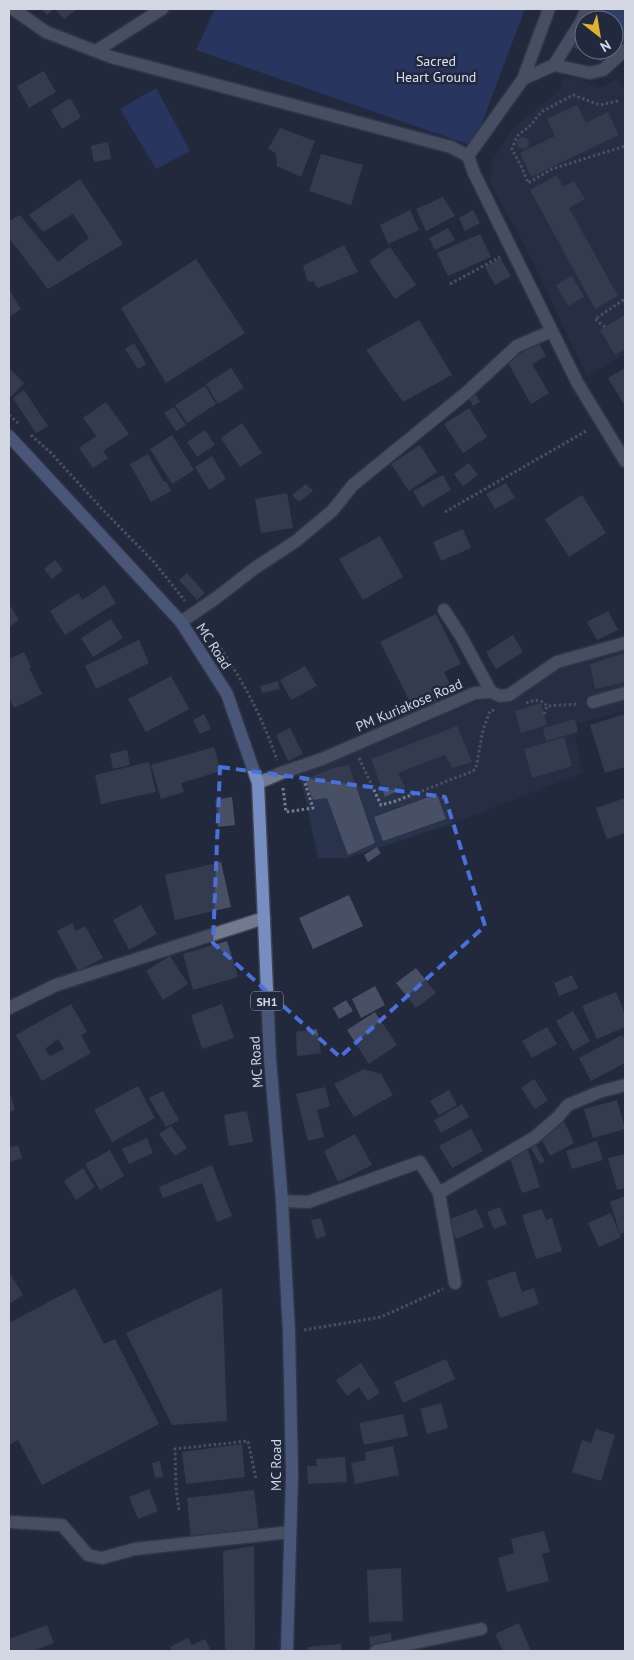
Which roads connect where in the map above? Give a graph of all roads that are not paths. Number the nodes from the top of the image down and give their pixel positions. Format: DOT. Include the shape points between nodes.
graph roads {
  1 [pos="13,9"];
  2 [pos="162,9"];
  3 [pos="549,9"];
  4 [pos="587,9"];
  5 [pos="625,50"];
  6 [pos="96,51"];
  7 [pos="554,65"];
  8 [pos="523,79"];
  9 [pos="468,156"];
  10 [pos="552,331"];
  11 [pos="9,436"];
  12 [pos="625,461"];
  13 [pos="444,610"];
  14 [pos="181,622"];
  15 [pos="625,643"];
  16 [pos="491,692"];
  17 [pos="625,693"];
  18 [pos="593,702"];
  19 [pos="258,783"];
  20 [pos="264,918"];
  21 [pos="9,1008"];
  22 [pos="625,1085"];
  23 [pos="440,1193"];
  24 [pos="282,1201"];
  25 [pos="454,1283"];
  26 [pos="9,1522"];
  27 [pos="290,1532"];
  28 [pos="481,1629"];
  29 [pos="287,1651"];
  30 [pos="376,1651"];
  1 -- 6 [label="street" via="46,32"];
  2 -- 6 [label="street"];
  3 -- 8 [label="street"];
  4 -- 7 [label="street"];
  5 -- 7 [label="street" via="603,70 590,73"];
  6 -- 9 [label="street" via="451,147"];
  7 -- 8 [label="street"];
  8 -- 9 [label="street"];
  9 -- 10 [label="street"];
  10 -- 12 [label="street" via="577,382"];
  10 -- 14 [label="street" via="517,346 354,486 311,529"];
  11 -- 14 [label="main road, MC Road / SH1"];
  13 -- 16 [label="street"];
  14 -- 19 [label="main road, MC Road / SH1" via="228,694"];
  15 -- 16 [label="street, PM Kuriakose Road" via="557,662 509,695"];
  16 -- 19 [label="street, PM Kuriakose Road" via="475,694"];
  17 -- 18 [label="street"];
  19 -- 20 [label="main road, MC Road / SH1"];
  20 -- 21 [label="street" via="56,985"];
  20 -- 24 [label="main road, MC Road / SH1" via="270,1059"];
  22 -- 23 [label="street" via="568,1105 535,1137"];
  23 -- 24 [label="street" via="420,1162 308,1202"];
  23 -- 25 [label="street"];
  24 -- 27 [label="main road, MC Road / SH1" via="289,1332"];
  26 -- 27 [label="street" via="62,1525 88,1554 102,1558 135,1550"];
  27 -- 29 [label="main road, MC Road / SH1"];
  28 -- 30 [label="street"];
}
